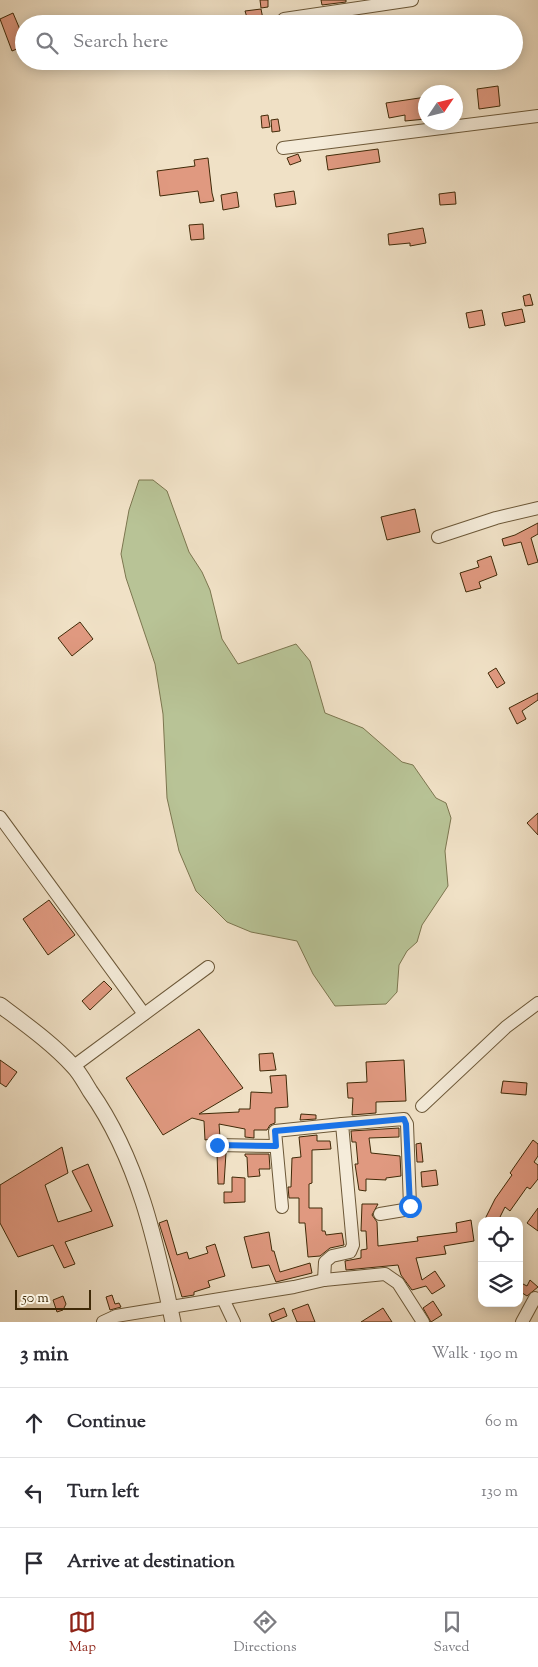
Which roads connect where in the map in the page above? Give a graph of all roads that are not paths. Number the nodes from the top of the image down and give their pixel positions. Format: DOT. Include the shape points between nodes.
graph roads {
  1 [pos="412,0"];
  2 [pos="311,15"];
  3 [pos="538,116"];
  4 [pos="283,148"];
  5 [pos="538,508"];
  6 [pos="438,537"];
  7 [pos="0,817"];
  8 [pos="208,966"];
  9 [pos="538,1003"];
  10 [pos="0,1005"];
  11 [pos="144,1014"];
  12 [pos="74,1066"];
  13 [pos="422,1106"];
  14 [pos="342,1124"];
  15 [pos="217,1145"];
  16 [pos="276,1146"];
  17 [pos="282,1208"];
  18 [pos="380,1214"];
  19 [pos="324,1280"];
  20 [pos="535,1298"];
  21 [pos="223,1299"];
  22 [pos="171,1315"];
  23 [pos="103,1322"];
  24 [pos="234,1322"];
  25 [pos="423,1322"];
  26 [pos="522,1322"];
  1 -- 2 [label="street"];
  3 -- 4 [label="street"];
  5 -- 6 [label="street"];
  7 -- 11 [label="street"];
  8 -- 11 [label="street"];
  9 -- 13 [label="street" via="506,1027"];
  10 -- 12 [label="street"];
  11 -- 12 [label="street"];
  12 -- 22 [label="street" via="102,1108 124,1152 150,1218"];
  14 -- 16 [label="street" via="275,1131"];
  14 -- 18 [label="street" via="404,1119 410,1206"];
  14 -- 19 [label="street" via="353,1245 350,1252 332,1256 325,1262"];
  15 -- 16 [label="street"];
  16 -- 17 [label="street"];
  19 -- 21 [label="street"];
  19 -- 25 [label="street" via="385,1274 398,1283"];
  20 -- 26 [label="street"];
  21 -- 22 [label="street"];
  21 -- 24 [label="street"];
  22 -- 23 [label="street" via="116,1316"];
}
